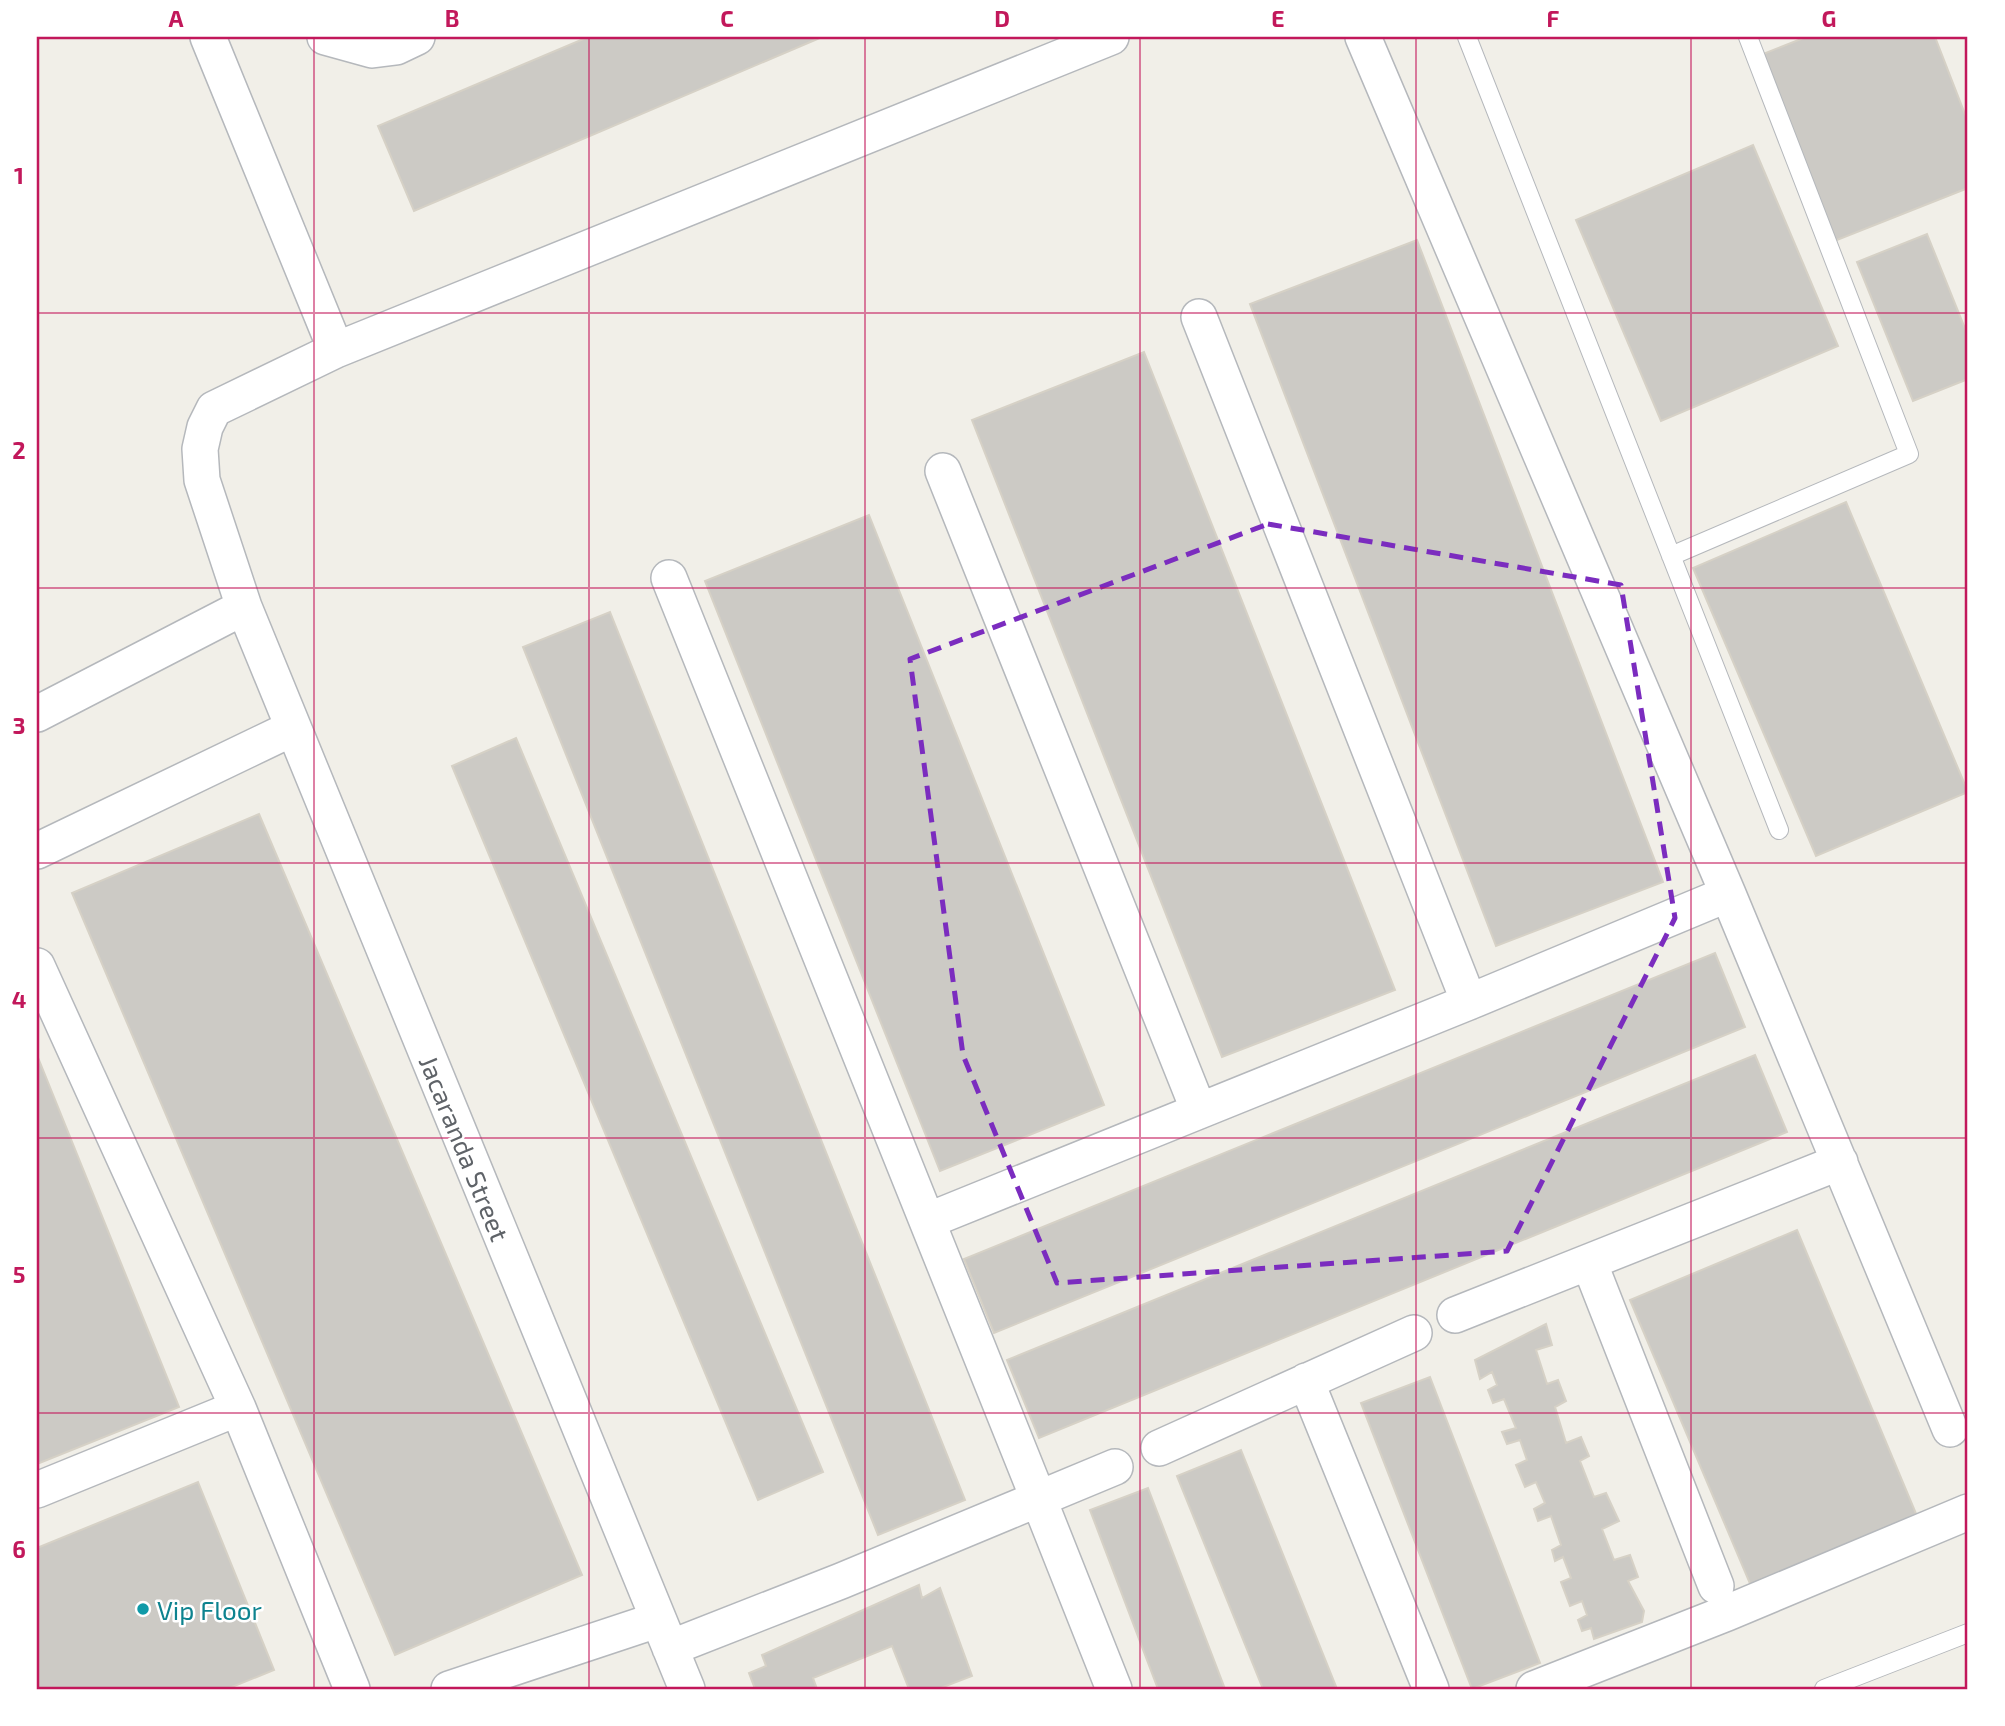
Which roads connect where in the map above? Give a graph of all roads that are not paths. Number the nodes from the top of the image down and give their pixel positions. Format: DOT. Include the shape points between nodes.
graph roads {
  1 [pos="208,37"];
  2 [pos="325,37"];
  3 [pos="417,37"];
  4 [pos="1111,37"];
  5 [pos="1363,37"];
  6 [pos="1468,37"];
  7 [pos="1748,37"];
  8 [pos="1199,317"];
  9 [pos="335,350"];
  10 [pos="943,471"];
  11 [pos="1671,556"];
  12 [pos="669,578"];
  13 [pos="244,607"];
  14 [pos="37,714"];
  15 [pos="293,728"];
  16 [pos="1779,830"];
  17 [pos="37,851"];
  18 [pos="1728,894"];
  19 [pos="37,966"];
  20 [pos="1469,1002"];
  21 [pos="1199,1111"];
  22 [pos="1840,1162"];
  23 [pos="928,1221"];
  24 [pos="1589,1262"];
  25 [pos="1455,1315"];
  26 [pos="1414,1333"];
  27 [pos="1306,1381"];
  28 [pos="238,1409"];
  29 [pos="1950,1429"];
  30 [pos="1159,1448"];
  31 [pos="1115,1467"];
  32 [pos="37,1490"];
  33 [pos="1039,1500"];
  34 [pos="1968,1512"];
  35 [pos="1716,1586"];
  36 [pos="1968,1633"];
  37 [pos="663,1634"];
  38 [pos="352,1689"];
  39 [pos="449,1689"];
  40 [pos="687,1689"];
  41 [pos="1114,1689"];
  42 [pos="1431,1689"];
  43 [pos="1534,1689"];
  44 [pos="1824,1689"];
  1 -- 9 [label="street"];
  2 -- 3 [label="street" via="372,50 396,47"];
  4 -- 9 [label="street, Jacaranda Street"];
  5 -- 18 [label="street"];
  6 -- 11 [label="lane"];
  7 -- 11 [label="lane" via="1909,454"];
  8 -- 20 [label="street"];
  9 -- 13 [label="street, Jacaranda Street" via="214,409 205,427 200,449 202,480"];
  10 -- 21 [label="street"];
  11 -- 16 [label="lane"];
  12 -- 23 [label="street"];
  13 -- 14 [label="street"];
  13 -- 15 [label="street, Jacaranda Street"];
  15 -- 17 [label="street"];
  15 -- 37 [label="street, Jacaranda Street"];
  18 -- 20 [label="street"];
  18 -- 22 [label="street"];
  19 -- 28 [label="street"];
  20 -- 21 [label="street"];
  21 -- 23 [label="street"];
  22 -- 24 [label="street"];
  22 -- 29 [label="street"];
  23 -- 33 [label="street"];
  24 -- 25 [label="street"];
  24 -- 35 [label="street"];
  26 -- 27 [label="street"];
  27 -- 30 [label="street"];
  27 -- 42 [label="street"];
  28 -- 32 [label="street"];
  28 -- 38 [label="street"];
  31 -- 33 [label="street"];
  33 -- 37 [label="street"];
  33 -- 41 [label="street"];
  34 -- 43 [label="street"];
  36 -- 44 [label="lane"];
  37 -- 39 [label="street"];
  37 -- 40 [label="street, Jacaranda Street"];
}
